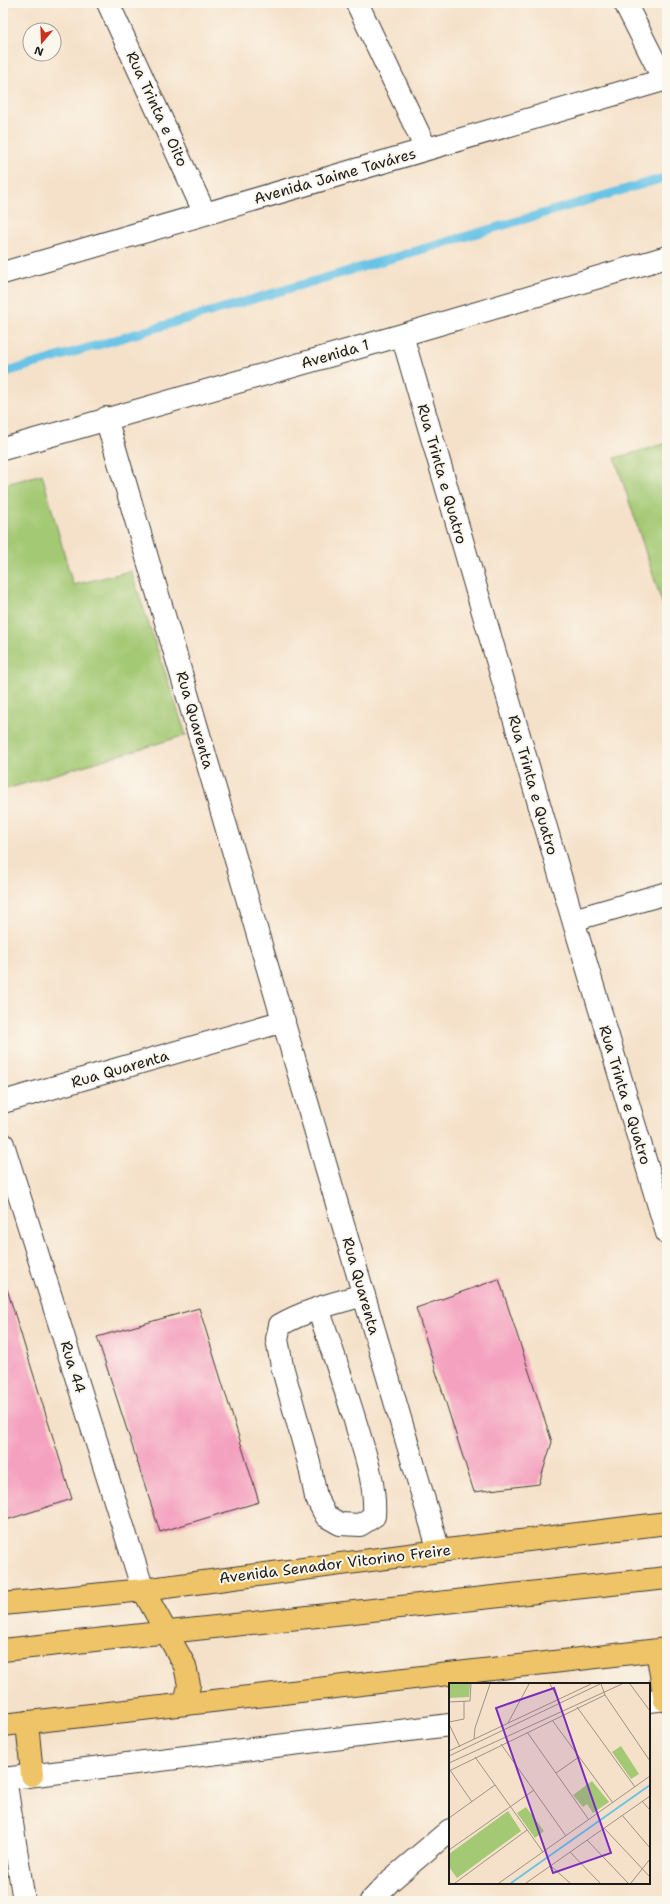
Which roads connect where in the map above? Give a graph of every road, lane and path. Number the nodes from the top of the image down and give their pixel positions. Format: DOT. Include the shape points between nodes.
graph roads {
  1 [pos="108,3"];
  2 [pos="357,3"];
  3 [pos="625,3"];
  4 [pos="666,80"];
  5 [pos="666,117"];
  6 [pos="667,122"];
  7 [pos="426,149"];
  8 [pos="205,214"];
  9 [pos="667,258"];
  10 [pos="3,273"];
  11 [pos="402,335"];
  12 [pos="106,418"];
  13 [pos="3,449"];
  14 [pos="667,893"];
  15 [pos="573,920"];
  16 [pos="284,1022"];
  17 [pos="3,1102"];
  18 [pos="3,1144"];
  19 [pos="667,1233"];
  20 [pos="364,1295"];
  21 [pos="318,1308"];
  22 [pos="667,1523"];
  23 [pos="439,1551"];
  24 [pos="667,1578"];
  25 [pos="144,1590"];
  26 [pos="3,1604"];
  27 [pos="165,1631"];
  28 [pos="662,1649"];
  29 [pos="3,1650"];
  30 [pos="660,1700"];
  31 [pos="185,1703"];
  32 [pos="27,1722"];
  33 [pos="3,1725"];
  34 [pos="449,1725"];
  35 [pos="32,1775"];
  36 [pos="4,1779"];
  37 [pos="449,1831"];
  38 [pos="24,1901"];
  39 [pos="371,1901"];
  1 -- 8 [label="street, Rua Trinta e Oito"];
  2 -- 7 [label="street"];
  3 -- 4 [label="street"];
  4 -- 7 [label="street, Avenida Jaime Taváres"];
  5 -- 6 [label="path"];
  7 -- 8 [label="street, Avenida Jaime Taváres"];
  8 -- 10 [label="street, Avenida Jaime Taváres"];
  9 -- 11 [label="street, Avenida 1"];
  11 -- 12 [label="street, Avenida 1"];
  11 -- 15 [label="street, Rua Trinta e Quatro"];
  12 -- 13 [label="street, Avenida 1"];
  12 -- 16 [label="street, Rua Quarenta"];
  14 -- 15 [label="street"];
  15 -- 19 [label="street, Rua Trinta e Quatro"];
  16 -- 17 [label="street, Rua Quarenta"];
  16 -- 20 [label="street, Rua Quarenta"];
  18 -- 25 [label="street, Rua 44"];
  20 -- 21 [label="street"];
  20 -- 23 [label="street, Rua Quarenta"];
  21 -- 21 [label="street" via="280,1325 277,1339 282,1366 316,1497 326,1516 340,1524 360,1525 374,1516 375,1500 369,1468"];
  22 -- 23 [label="main road, Avenida Senador Vitorino Freire"];
  23 -- 25 [label="main road, Avenida Senador Vitorino Freire"];
  24 -- 27 [label="main road"];
  25 -- 26 [label="main road, Avenida Senador Vitorino Freire"];
  25 -- 27 [label="main road"];
  27 -- 29 [label="main road"];
  27 -- 31 [label="main road" via="188,1675 189,1685"];
  28 -- 30 [label="main road"];
  28 -- 31 [label="main road"];
  31 -- 32 [label="main road"];
  32 -- 33 [label="main road"];
  32 -- 35 [label="main road"];
  34 -- 35 [label="street"];
  35 -- 36 [label="street"];
  36 -- 38 [label="street"];
  37 -- 39 [label="street" via="391,1880"];
}
